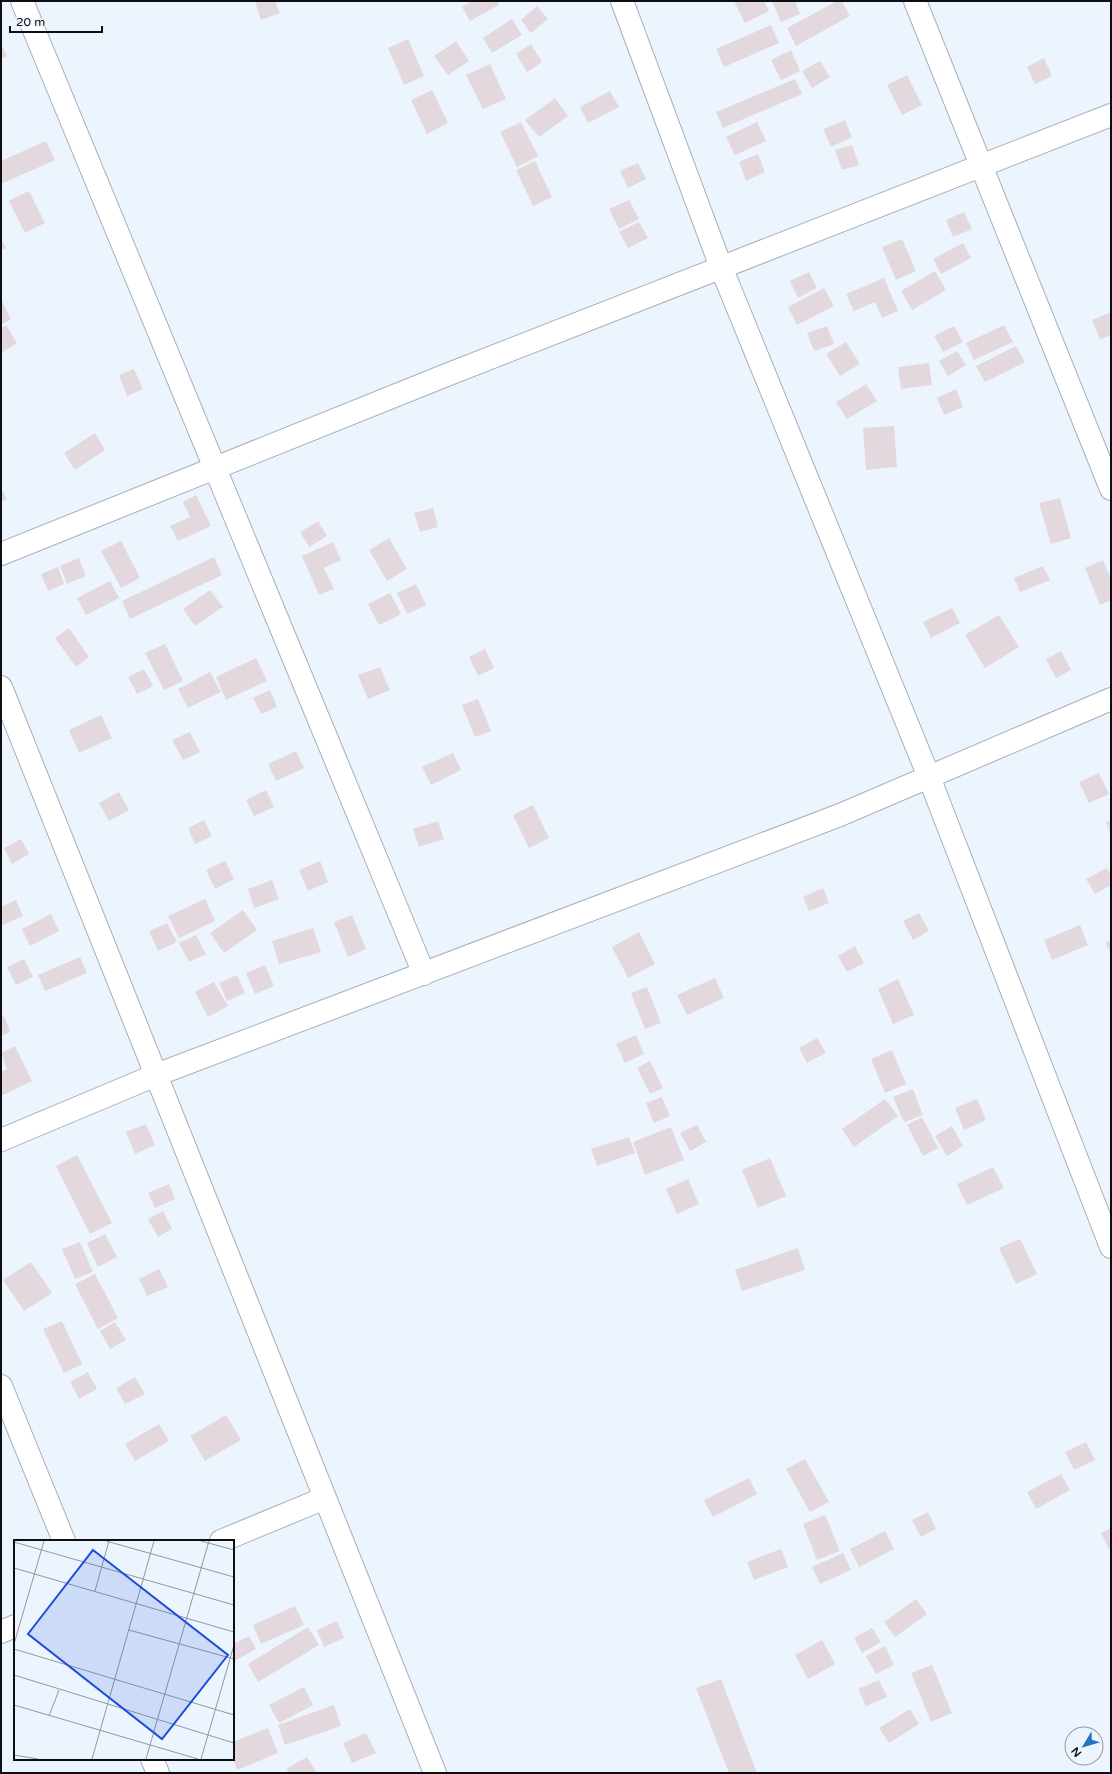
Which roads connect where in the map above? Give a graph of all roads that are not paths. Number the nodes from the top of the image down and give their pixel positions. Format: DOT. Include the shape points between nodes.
graph roads {
  1 [pos="22,1"];
  2 [pos="622,1"];
  3 [pos="915,1"];
  4 [pos="1111,115"];
  5 [pos="982,165"];
  6 [pos="721,267"];
  7 [pos="215,468"];
  8 [pos="1111,489"];
  9 [pos="1,554"];
  10 [pos="1,687"];
  11 [pos="1111,699"];
  12 [pos="929,777"];
  13 [pos="424,974"];
  14 [pos="156,1075"];
  15 [pos="1,1140"];
  16 [pos="1111,1247"];
  17 [pos="1,1386"];
  18 [pos="325,1498"];
  19 [pos="64,1540"];
  20 [pos="223,1540"];
  21 [pos="14,1626"];
  22 [pos="1,1632"];
  23 [pos="152,1760"];
  24 [pos="158,1773"];
  25 [pos="435,1773"];
  1 -- 7 [label="street"];
  2 -- 6 [label="street"];
  3 -- 5 [label="street"];
  4 -- 5 [label="street"];
  5 -- 6 [label="street"];
  5 -- 8 [label="street"];
  6 -- 7 [label="street"];
  6 -- 12 [label="street"];
  7 -- 9 [label="street"];
  7 -- 13 [label="street"];
  10 -- 14 [label="street"];
  11 -- 12 [label="street"];
  12 -- 13 [label="street" via="840,815"];
  12 -- 16 [label="street"];
  13 -- 14 [label="street"];
  14 -- 15 [label="street"];
  14 -- 18 [label="street"];
  17 -- 19 [label="street"];
  18 -- 20 [label="street"];
  18 -- 25 [label="street"];
  21 -- 22 [label="street"];
  23 -- 24 [label="street"];
}
